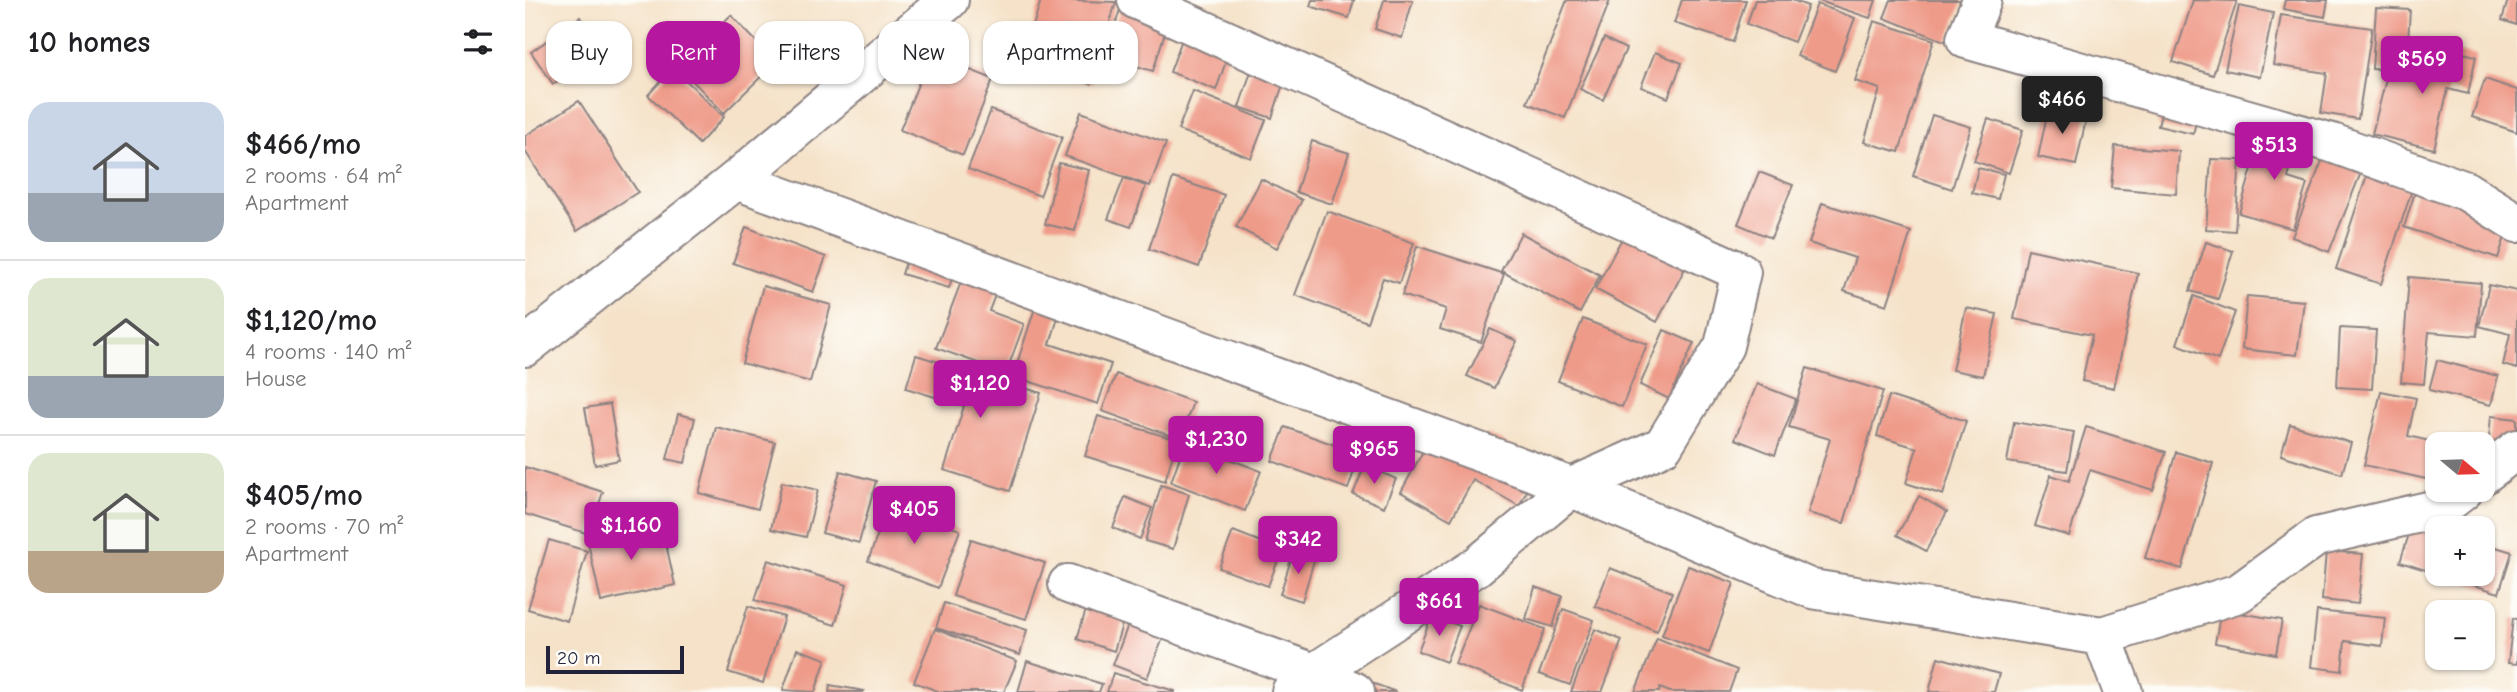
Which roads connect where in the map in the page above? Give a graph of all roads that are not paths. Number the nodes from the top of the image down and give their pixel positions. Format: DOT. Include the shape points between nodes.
graph roads {
  1 [pos="949,0"];
  2 [pos="1137,0"];
  3 [pos="1982,0"];
  4 [pos="736,180"];
  5 [pos="2517,223"];
  6 [pos="525,347"];
  7 [pos="2517,449"];
  8 [pos="2495,466"];
  9 [pos="1572,487"];
  10 [pos="2449,502"];
  11 [pos="1068,584"];
  12 [pos="2102,636"];
  13 [pos="1302,682"];
  14 [pos="1355,692"];
  15 [pos="2123,692"];
  1 -- 4 [label="street"];
  2 -- 9 [label="street" via="1741,272 1724,346 1663,446"];
  3 -- 5 [label="street" via="1966,39 2332,143 2466,191"];
  4 -- 6 [label="street"];
  4 -- 9 [label="street"];
  7 -- 8 [label="street"];
  9 -- 12 [label="street" via="1812,589"];
  9 -- 13 [label="street" via="1476,567"];
  10 -- 12 [label="street" via="2441,508 2316,537 2239,593"];
  11 -- 13 [label="street"];
  12 -- 15 [label="street"];
  13 -- 14 [label="street"];
}
